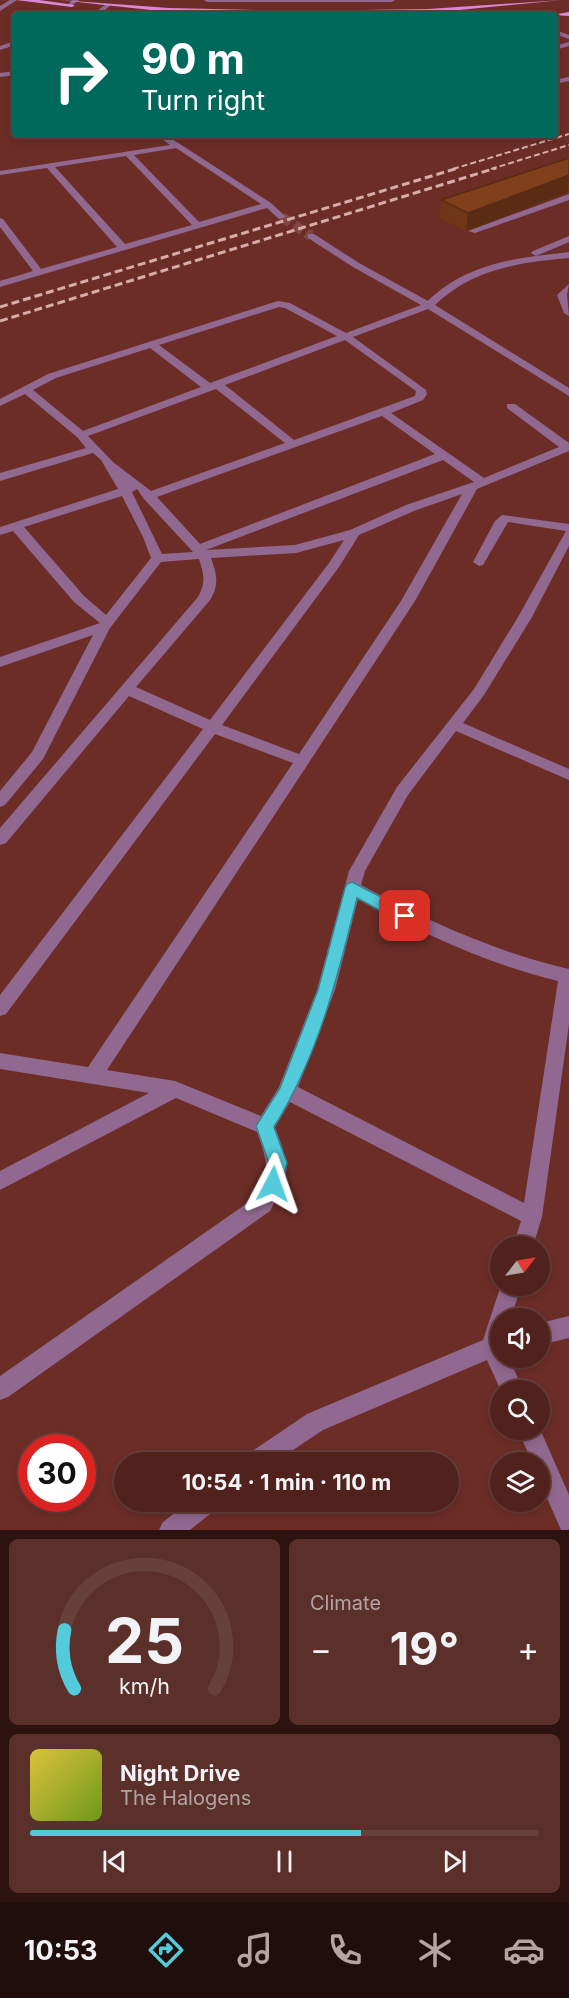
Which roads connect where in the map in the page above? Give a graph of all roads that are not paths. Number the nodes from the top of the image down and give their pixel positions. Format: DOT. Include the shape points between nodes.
graph roads {
  1 [pos="14,0"];
  2 [pos="19,0"];
  3 [pos="62,0"];
  4 [pos="207,0"];
  5 [pos="223,0"];
  6 [pos="349,0"];
  7 [pos="392,0"];
  8 [pos="559,0"];
  9 [pos="293,1"];
  10 [pos="73,2"];
  11 [pos="569,5"];
  12 [pos="106,6"];
  13 [pos="0,9"];
  14 [pos="428,11"];
  15 [pos="99,12"];
  16 [pos="157,12"];
  17 [pos="246,12"];
  18 [pos="356,12"];
  19 [pos="507,12"];
  20 [pos="165,138"];
  21 [pos="176,146"];
  22 [pos="128,153"];
  23 [pos="49,165"];
  24 [pos="0,173"];
  25 [pos="569,197"];
  26 [pos="268,205"];
  27 [pos="282,217"];
  28 [pos="0,221"];
  29 [pos="198,226"];
  30 [pos="472,231"];
  31 [pos="311,236"];
  32 [pos="569,239"];
  33 [pos="123,248"];
  34 [pos="569,255"];
  35 [pos="524,260"];
  36 [pos="39,273"];
  37 [pos="0,284"];
  38 [pos="569,287"];
  39 [pos="429,305"];
  40 [pos="569,313"];
  41 [pos="347,337"];
  42 [pos="151,344"];
  43 [pos="214,387"];
  44 [pos="27,391"];
  45 [pos="569,393"];
  46 [pos="0,403"];
  47 [pos="511,406"];
  48 [pos="383,412"];
  49 [pos="82,435"];
  50 [pos="294,445"];
  51 [pos="568,447"];
  52 [pos="94,449"];
  53 [pos="444,455"];
  54 [pos="105,459"];
  55 [pos="0,477"];
  56 [pos="477,484"];
  57 [pos="124,491"];
  58 [pos="144,491"];
  59 [pos="16,526"];
  60 [pos="569,528"];
  61 [pos="0,531"];
  62 [pos="354,532"];
  63 [pos="569,534"];
  64 [pos="201,553"];
  65 [pos="157,558"];
  66 [pos="479,562"];
  67 [pos="106,625"];
  68 [pos="0,661"];
  69 [pos="128,689"];
  70 [pos="455,725"];
  71 [pos="212,727"];
  72 [pos="303,761"];
  73 [pos="569,775"];
  74 [pos="7,789"];
  75 [pos="0,801"];
  76 [pos="0,839"];
  77 [pos="352,888"];
  78 [pos="568,976"];
  79 [pos="0,1009"];
  80 [pos="3,1064"];
  81 [pos="92,1077"];
  82 [pos="175,1089"];
  83 [pos="287,1091"];
  84 [pos="265,1126"];
  85 [pos="0,1181"];
  86 [pos="532,1217"];
  87 [pos="526,1236"];
  88 [pos="569,1327"];
  89 [pos="550,1332"];
  90 [pos="490,1346"];
  91 [pos="0,1389"];
  92 [pos="533,1440"];
  93 [pos="271,1452"];
  94 [pos="194,1512"];
  95 [pos="569,1522"];
  96 [pos="171,1530"];
  1 -- 13 [label="street"];
  2 -- 10 [label="main road"];
  3 -- 10 [label="main road"];
  4 -- 5 [label="street"];
  5 -- 9 [label="street"];
  6 -- 7 [label="street"];
  6 -- 9 [label="street"];
  8 -- 14 [label="main road"];
  10 -- 12 [label="main road"];
  11 -- 19 [label="main road"];
  12 -- 15 [label="street"];
  12 -- 16 [label="main road"];
  12 -- 17 [label="main road"];
  14 -- 18 [label="main road"];
  14 -- 19 [label="main road"];
  20 -- 21 [label="street"];
  21 -- 22 [label="street"];
  21 -- 26 [label="street"];
  22 -- 23 [label="street"];
  22 -- 29 [label="street"];
  23 -- 24 [label="street"];
  23 -- 33 [label="street"];
  25 -- 30 [label="street"];
  26 -- 27 [label="street"];
  26 -- 29 [label="street"];
  28 -- 36 [label="street"];
  29 -- 33 [label="street"];
  31 -- 39 [label="street"];
  32 -- 35 [label="street"];
  33 -- 36 [label="street"];
  34 -- 35 [label="street"];
  35 -- 39 [label="street" via="447,286"];
  36 -- 37 [label="street"];
  38 -- 40 [label="street" via="561,295"];
  39 -- 41 [label="street"];
  39 -- 45 [label="street"];
  41 -- 42 [label="street" via="278,304"];
  41 -- 43 [label="street"];
  41 -- 48 [label="street" via="421,390 419,398"];
  42 -- 43 [label="street"];
  42 -- 44 [label="street" via="52,376"];
  43 -- 49 [label="street"];
  43 -- 50 [label="street"];
  44 -- 46 [label="street"];
  44 -- 49 [label="street"];
  47 -- 51 [label="street"];
  48 -- 50 [label="street"];
  48 -- 53 [label="street"];
  49 -- 52 [label="street"];
  50 -- 58 [label="street"];
  51 -- 56 [label="street"];
  52 -- 54 [label="street"];
  52 -- 55 [label="street"];
  53 -- 56 [label="street"];
  53 -- 64 [label="street"];
  54 -- 57 [label="street"];
  54 -- 58 [label="street"];
  56 -- 62 [label="street"];
  56 -- 72 [label="street" via="408,601"];
  57 -- 58 [label="street"];
  57 -- 59 [label="street"];
  57 -- 65 [label="street"];
  58 -- 64 [label="street"];
  59 -- 61 [label="street"];
  59 -- 67 [label="street"];
  60 -- 66 [label="street" via="507,518 501,521"];
  62 -- 64 [label="street" via="297,549"];
  62 -- 71 [label="street"];
  63 -- 70 [label="street" via="525,617"];
  64 -- 65 [label="street"];
  64 -- 69 [label="street" via="211,577 210,588"];
  65 -- 67 [label="street"];
  67 -- 68 [label="street"];
  67 -- 74 [label="street" via="38,755"];
  69 -- 71 [label="street"];
  69 -- 76 [label="street"];
  70 -- 73 [label="street"];
  70 -- 77 [label="street" via="402,791 357,871"];
  71 -- 72 [label="street"];
  71 -- 79 [label="street"];
  72 -- 81 [label="street"];
  74 -- 75 [label="street"];
  77 -- 78 [label="street" via="422,926 502,958"];
  77 -- 83 [label="street" via="326,990"];
  78 -- 86 [label="street"];
  80 -- 81 [label="street"];
  81 -- 82 [label="street"];
  82 -- 84 [label="street"];
  82 -- 85 [label="street"];
  83 -- 84 [label="street"];
  83 -- 86 [label="street"];
  84 -- 91 [label="street" via="278,1163 263,1204"];
  86 -- 87 [label="street"];
  88 -- 89 [label="street"];
  90 -- 93 [label="street" via="315,1422"];
  92 -- 95 [label="street"];
  94 -- 96 [label="street"];
}
